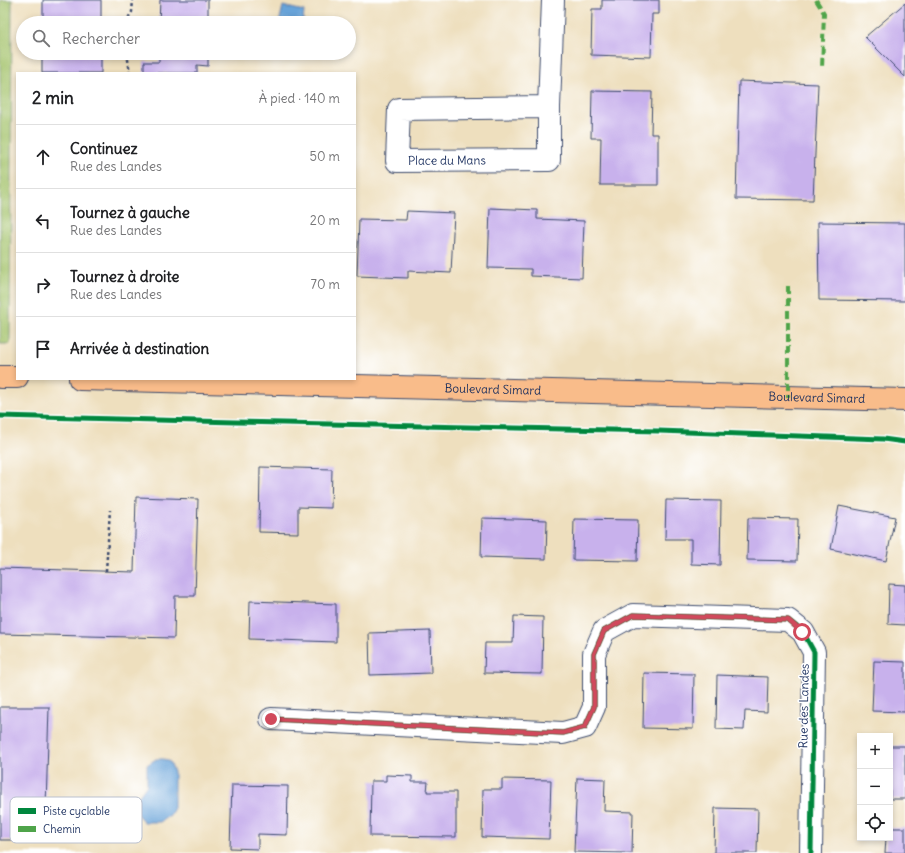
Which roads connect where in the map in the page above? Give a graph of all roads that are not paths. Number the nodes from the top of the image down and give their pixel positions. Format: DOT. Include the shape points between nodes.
graph roads {
  1 [pos="553,0"];
  2 [pos="549,107"];
  3 [pos="0,377"];
  4 [pos="16,377"];
  5 [pos="119,380"];
  6 [pos="905,400"];
  7 [pos="271,719"];
  8 [pos="811,853"];
  1 -- 2 [label="street, Place du Mans"];
  2 -- 2 [label="street, Place du Mans" via="549,160 397,161 399,109"];
  3 -- 4 [label="main road"];
  5 -- 6 [label="main road, Boulevard Simard"];
  7 -- 8 [label="street, Rue des Landes" via="563,733 585,727 594,707 594,654 604,631 633,615 788,620 802,632 814,652"];
}
